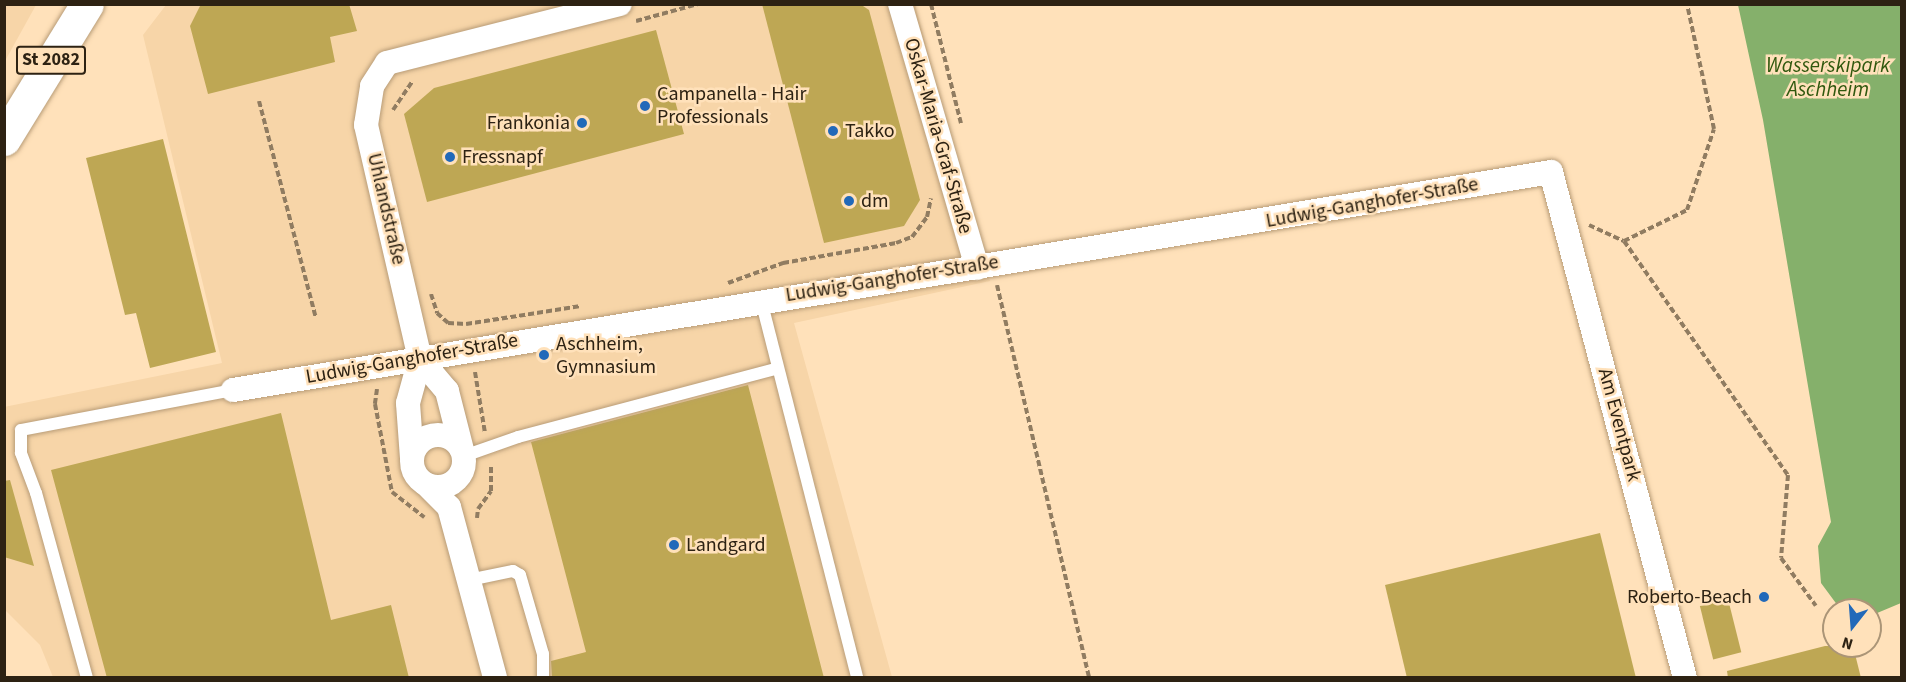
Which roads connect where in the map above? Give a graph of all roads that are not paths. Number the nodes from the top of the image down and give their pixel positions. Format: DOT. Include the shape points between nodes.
graph roads {
  1 [pos="87,4"];
  2 [pos="900,4"];
  3 [pos="624,14"];
  4 [pos="4,139"];
  5 [pos="1551,172"];
  6 [pos="984,266"];
  7 [pos="761,300"];
  8 [pos="420,359"];
  9 [pos="776,369"];
  10 [pos="233,390"];
  11 [pos="412,458"];
  12 [pos="462,460"];
  13 [pos="427,485"];
  14 [pos="449,507"];
  15 [pos="469,580"];
  16 [pos="87,678"];
  17 [pos="495,678"];
  18 [pos="543,678"];
  19 [pos="856,678"];
  20 [pos="1685,678"];
  1 -- 4 [label="main road, St 2082"];
  2 -- 6 [label="street, Oskar-Maria-Graf-Straße"];
  3 -- 8 [label="street, Uhlandstraße" via="387,63 372,86 366,125"];
  5 -- 6 [label="street, Ludwig-Ganghofer-Straße"];
  5 -- 20 [label="street, Am Eventpark"];
  6 -- 7 [label="street, Ludwig-Ganghofer-Straße"];
  7 -- 8 [label="street, Ludwig-Ganghofer-Straße"];
  7 -- 9 [label="lane"];
  8 -- 10 [label="street, Ludwig-Ganghofer-Straße"];
  8 -- 11 [label="street, Uhlandstraße" via="408,403"];
  8 -- 12 [label="street, Uhlandstraße" via="447,391"];
  9 -- 12 [label="lane" via="487,447"];
  9 -- 19 [label="lane"];
  10 -- 16 [label="lane" via="21,430 21,453 36,493"];
  11 -- 12 [label="street" via="416,446 433,435 453,440"];
  11 -- 13 [label="street, Uhlandstraße" via="415,474"];
  12 -- 13 [label="street" via="446,486"];
  12 -- 14 [label="street"];
  13 -- 14 [label="street, Uhlandstraße"];
  14 -- 15 [label="street, Uhlandstraße"];
  15 -- 17 [label="street, Uhlandstraße"];
  15 -- 18 [label="lane" via="513,571 520,575 543,654"];
}
